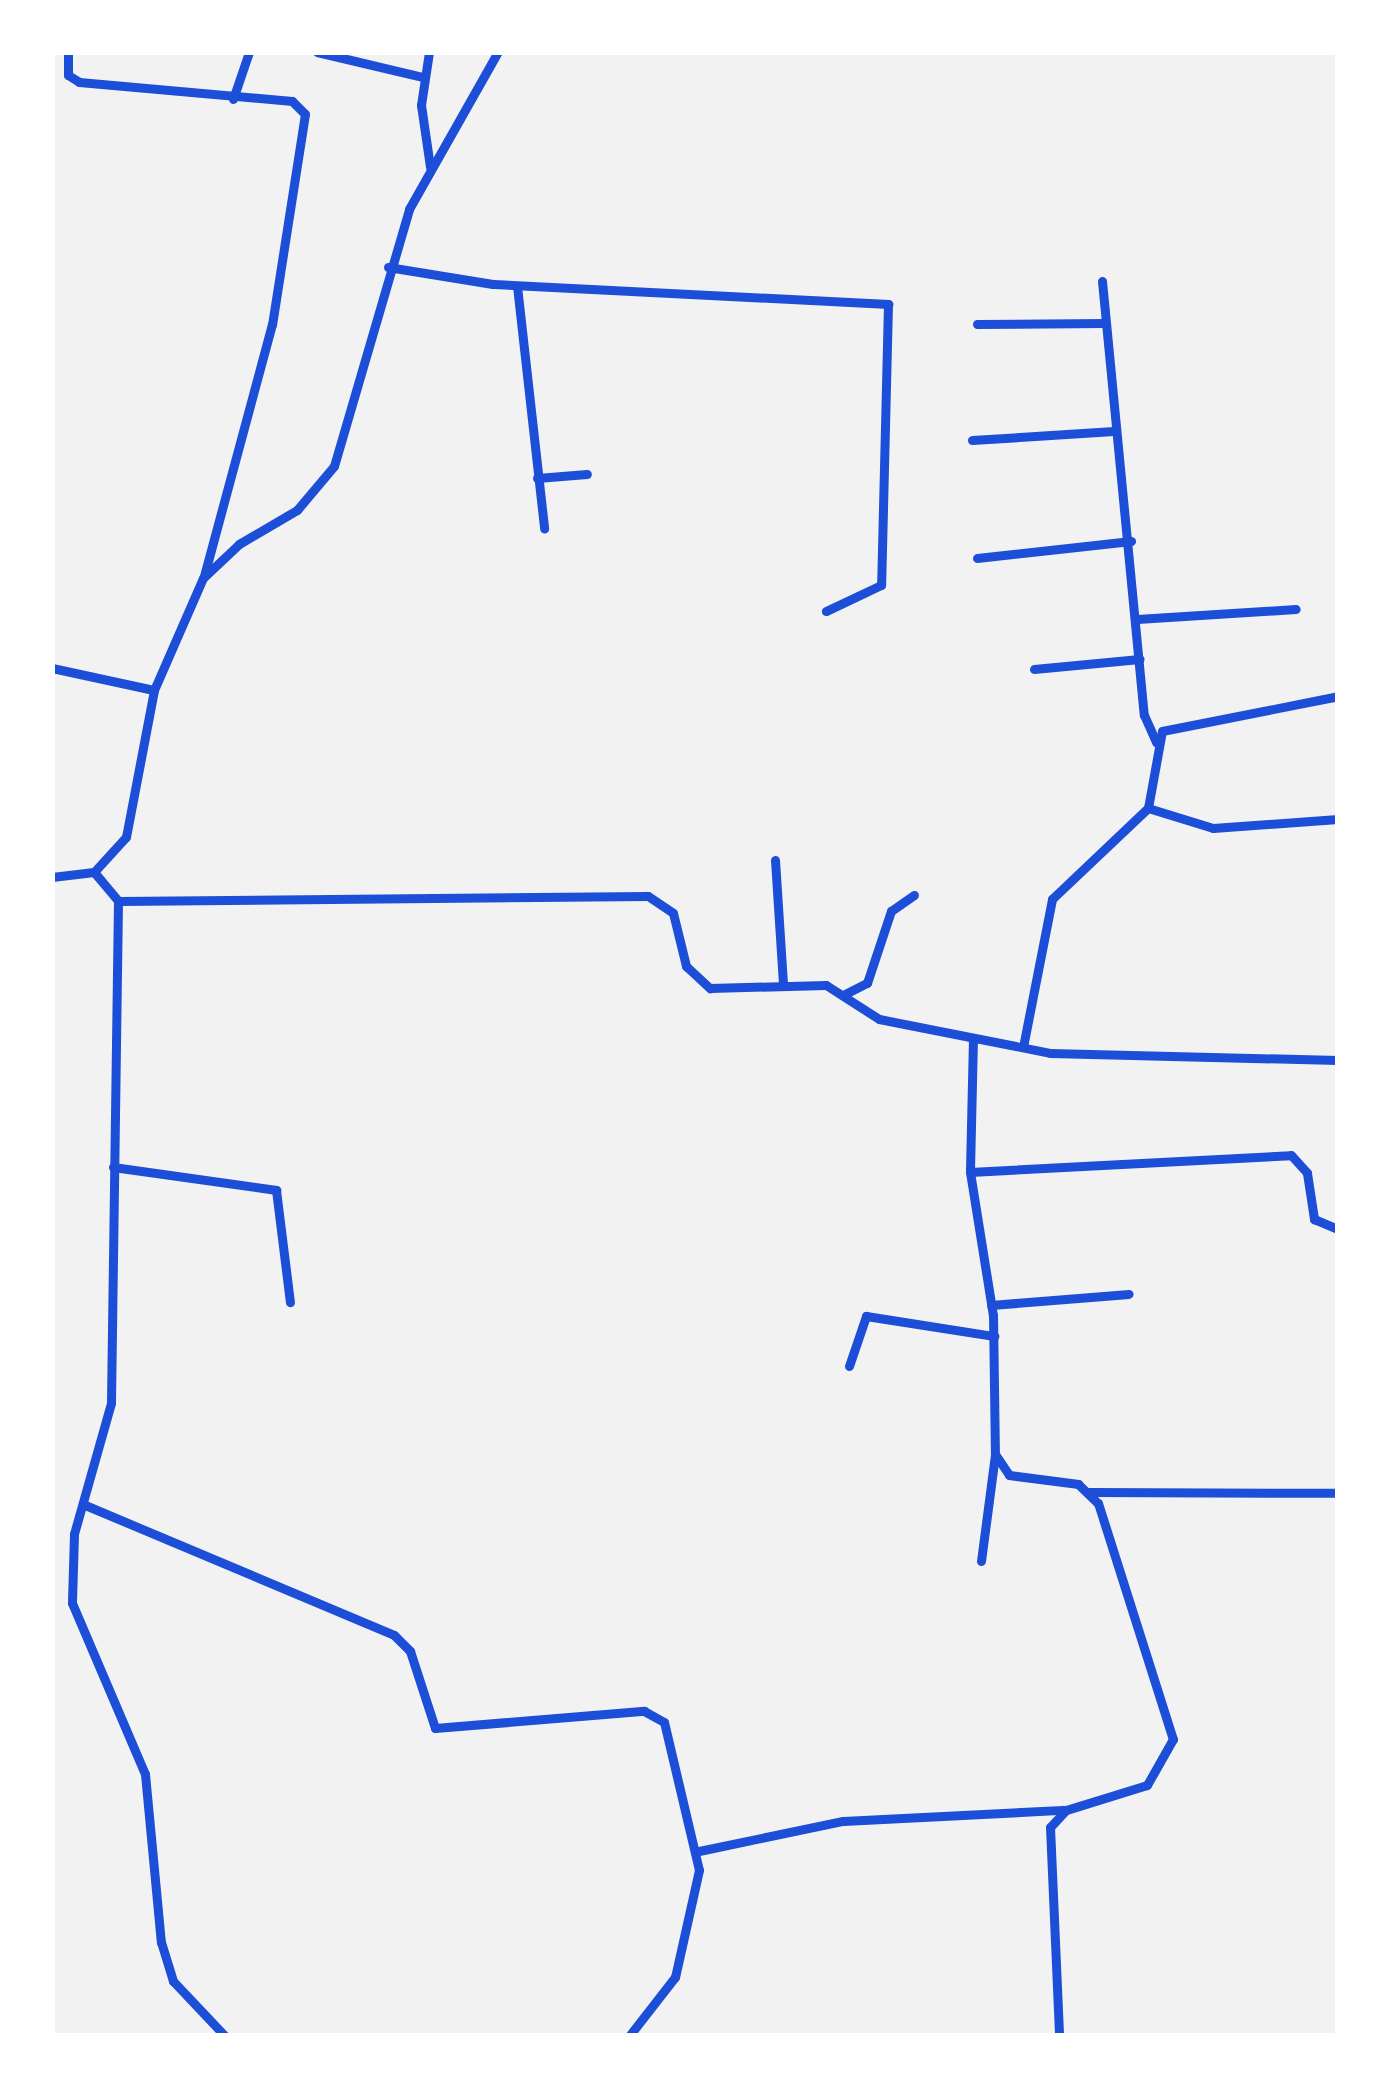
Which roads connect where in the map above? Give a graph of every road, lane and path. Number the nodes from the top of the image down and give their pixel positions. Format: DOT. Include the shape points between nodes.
graph roads {
  1 [pos="68,52"];
  2 [pos="250,52"];
  3 [pos="318,52"];
  4 [pos="428,52"];
  5 [pos="498,52"];
  6 [pos="424,76"];
  7 [pos="233,98"];
  8 [pos="430,167"];
  9 [pos="388,267"];
  10 [pos="1102,282"];
  11 [pos="517,286"];
  12 [pos="1104,323"];
  13 [pos="977,324"];
  14 [pos="1114,431"];
  15 [pos="972,440"];
  16 [pos="588,474"];
  17 [pos="537,478"];
  18 [pos="544,528"];
  19 [pos="1130,542"];
  20 [pos="977,558"];
  21 [pos="203,578"];
  22 [pos="1296,609"];
  23 [pos="826,611"];
  24 [pos="1137,619"];
  25 [pos="1140,658"];
  26 [pos="52,668"];
  27 [pos="1034,669"];
  28 [pos="154,690"];
  29 [pos="1338,696"];
  30 [pos="1156,742"];
  31 [pos="1148,808"];
  32 [pos="1338,819"];
  33 [pos="775,860"];
  34 [pos="94,872"];
  35 [pos="52,877"];
  36 [pos="914,894"];
  37 [pos="118,901"];
  38 [pos="783,984"];
  39 [pos="843,995"];
  40 [pos="973,1038"];
  41 [pos="1023,1048"];
  42 [pos="1338,1060"];
  43 [pos="113,1167"];
  44 [pos="970,1172"];
  45 [pos="1338,1229"];
  46 [pos="1129,1294"];
  47 [pos="290,1302"];
  48 [pos="991,1306"];
  49 [pos="994,1336"];
  50 [pos="848,1366"];
  51 [pos="996,1454"];
  52 [pos="1090,1492"];
  53 [pos="1338,1493"];
  54 [pos="85,1504"];
  55 [pos="981,1561"];
  56 [pos="1066,1810"];
  57 [pos="699,1851"];
  58 [pos="224,2036"];
  59 [pos="629,2036"];
  60 [pos="1059,2036"];
  1 -- 7 [label="street" via="68,75 79,82"];
  2 -- 7 [label="street"];
  3 -- 6 [label="street"];
  4 -- 6 [label="street"];
  5 -- 8 [label="street"];
  6 -- 8 [label="street"];
  7 -- 21 [label="street" via="292,102 306,125 272,324"];
  8 -- 9 [label="street"];
  9 -- 11 [label="street"];
  9 -- 21 [label="street" via="334,466 297,510"];
  10 -- 12 [label="street"];
  11 -- 17 [label="street"];
  11 -- 23 [label="street" via="888,304 880,585"];
  12 -- 13 [label="street"];
  12 -- 14 [label="street"];
  14 -- 15 [label="street"];
  14 -- 19 [label="street"];
  16 -- 17 [label="street"];
  17 -- 18 [label="street"];
  19 -- 20 [label="street"];
  19 -- 24 [label="street"];
  21 -- 28 [label="street"];
  22 -- 24 [label="street"];
  24 -- 25 [label="street"];
  25 -- 27 [label="street"];
  25 -- 30 [label="street"];
  26 -- 28 [label="street"];
  28 -- 34 [label="street" via="126,837"];
  29 -- 30 [label="street" via="1171,726"];
  30 -- 31 [label="street"];
  31 -- 32 [label="street" via="1214,828"];
  31 -- 41 [label="street" via="1052,899"];
  33 -- 38 [label="street"];
  34 -- 35 [label="street"];
  34 -- 37 [label="street"];
  36 -- 39 [label="street" via="891,910 867,983"];
  37 -- 38 [label="street" via="648,896 673,913 686,966 700,984"];
  37 -- 43 [label="street"];
  38 -- 39 [label="street"];
  39 -- 40 [label="street" via="879,1020"];
  40 -- 41 [label="street"];
  40 -- 44 [label="street"];
  41 -- 42 [label="street"];
  43 -- 47 [label="street" via="276,1190"];
  43 -- 54 [label="street" via="112,1404"];
  44 -- 45 [label="street" via="1291,1155 1307,1172 1314,1219"];
  44 -- 48 [label="street"];
  46 -- 48 [label="street"];
  48 -- 49 [label="street"];
  49 -- 50 [label="street" via="866,1316"];
  49 -- 51 [label="street"];
  51 -- 52 [label="street" via="1009,1476"];
  51 -- 55 [label="street"];
  52 -- 53 [label="street"];
  52 -- 56 [label="street" via="1173,1739 1148,1785"];
  54 -- 57 [label="street" via="394,1635 410,1651 435,1728 655,1714 671,1735"];
  54 -- 58 [label="street" via="71,1578 78,1629 145,1774 161,1942 174,1982"];
  56 -- 57 [label="street" via="843,1820"];
  56 -- 60 [label="street" via="1049,1842"];
  57 -- 59 [label="street" via="675,1976"];
}
